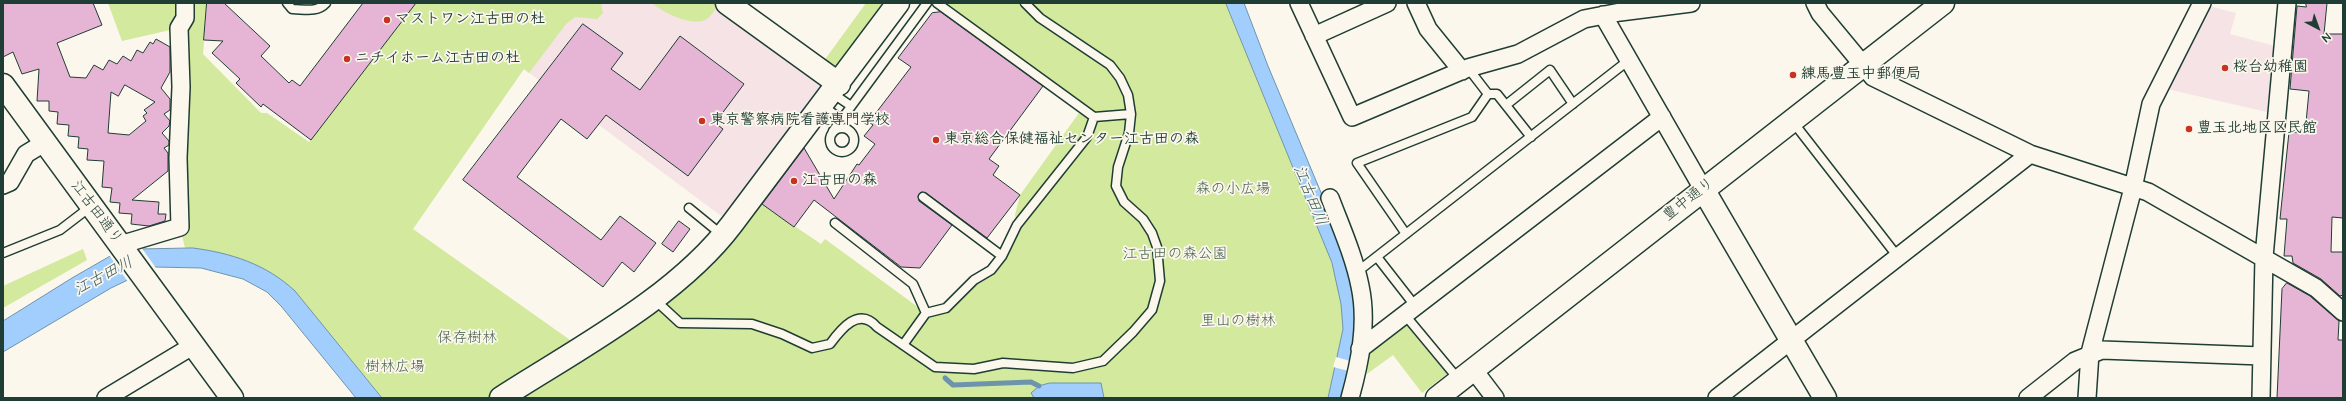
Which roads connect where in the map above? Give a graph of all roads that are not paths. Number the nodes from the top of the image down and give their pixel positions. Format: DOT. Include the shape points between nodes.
graph roads {
  1 [pos="185,3"];
  2 [pos="287,3"];
  3 [pos="326,3"];
  4 [pos="727,3"];
  5 [pos="898,3"];
  6 [pos="927,3"];
  7 [pos="937,3"];
  8 [pos="1025,3"];
  9 [pos="1299,3"];
  10 [pos="1388,3"];
  11 [pos="1416,3"];
  12 [pos="1691,3"];
  13 [pos="1815,3"];
  14 [pos="1943,3"];
  15 [pos="2202,3"];
  16 [pos="2287,3"];
  17 [pos="1606,11"];
  18 [pos="1314,36"];
  19 [pos="1629,60"];
  20 [pos="1863,66"];
  21 [pos="1465,70"];
  22 [pos="3,85"];
  23 [pos="831,94"];
  24 [pos="1488,94"];
  25 [pos="1573,104"];
  26 [pos="851,106"];
  27 [pos="1506,106"];
  28 [pos="1131,114"];
  29 [pos="1094,117"];
  30 [pos="1662,117"];
  31 [pos="842,120"];
  32 [pos="1792,121"];
  33 [pos="833,131"];
  34 [pos="1531,136"];
  35 [pos="44,143"];
  36 [pos="2030,154"];
  37 [pos="3,185"];
  38 [pos="2133,188"];
  39 [pos="1704,189"];
  40 [pos="922,197"];
  41 [pos="1330,198"];
  42 [pos="91,206"];
  43 [pos="689,208"];
  44 [pos="835,223"];
  45 [pos="1406,234"];
  46 [pos="723,236"];
  47 [pos="123,249"];
  48 [pos="3,253"];
  49 [pos="1002,256"];
  50 [pos="1376,257"];
  51 [pos="1898,257"];
  52 [pos="2264,257"];
  53 [pos="1357,272"];
  54 [pos="653,298"];
  55 [pos="1410,311"];
  56 [pos="2343,312"];
  57 [pos="926,313"];
  58 [pos="1792,340"];
  59 [pos="194,345"];
  60 [pos="903,345"];
  61 [pos="1360,349"];
  62 [pos="2090,353"];
  63 [pos="2262,356"];
  64 [pos="1466,375"];
  65 [pos="106,398"];
  66 [pos="232,398"];
  67 [pos="501,398"];
  68 [pos="1350,398"];
  69 [pos="1437,398"];
  70 [pos="1495,398"];
  71 [pos="1717,398"];
  72 [pos="1826,398"];
  73 [pos="2028,398"];
  74 [pos="2087,398"];
  75 [pos="2261,398"];
  1 -- 47 [label="street" via="184,18 179,28 180,227"];
  2 -- 3 [label="lane" via="292,9 315,10"];
  4 -- 23 [label="street"];
  5 -- 23 [label="street"];
  6 -- 26 [label="lane"];
  7 -- 29 [label="lane"];
  8 -- 28 [label="lane" via="1040,18 1110,65 1128,95"];
  9 -- 18 [label="street"];
  10 -- 18 [label="street"];
  11 -- 21 [label="street" via="1428,29"];
  12 -- 17 [label="street"];
  13 -- 20 [label="street" via="1820,13"];
  14 -- 20 [label="street, 豊中通り"];
  15 -- 38 [label="street" via="2151,104"];
  16 -- 52 [label="street"];
  17 -- 19 [label="street"];
  17 -- 21 [label="street" via="1584,19 1518,54"];
  18 -- 21 [label="street" via="1352,118"];
  19 -- 25 [label="lane"];
  19 -- 30 [label="street"];
  20 -- 32 [label="street, 豊中通り"];
  20 -- 36 [label="street" via="1873,77"];
  21 -- 24 [label="lane"];
  22 -- 35 [label="street, 江古田通り"];
  23 -- 26 [label="lane"];
  23 -- 31 [label="lane"];
  23 -- 46 [label="street"];
  24 -- 27 [label="lane" via="1497,94"];
  24 -- 45 [label="lane" via="1472,117 1357,163"];
  25 -- 27 [label="lane" via="1550,70"];
  25 -- 34 [label="lane"];
  26 -- 31 [label="lane"];
  27 -- 34 [label="lane"];
  28 -- 29 [label="lane"];
  28 -- 60 [label="lane" via="1116,186 1124,202 1143,219 1152,233 1160,265 1160,281 1152,310 1133,332 1103,360 1073,368 1003,362 974,369 935,366"];
  29 -- 49 [label="lane" via="1087,137 1017,225"];
  30 -- 39 [label="street"];
  30 -- 55 [label="street"];
  31 -- 33 [label="lane"];
  32 -- 39 [label="street, 豊中通り"];
  32 -- 51 [label="lane"];
  34 -- 45 [label="lane"];
  35 -- 37 [label="street" via="26,154 10,182"];
  35 -- 42 [label="street, 江古田通り"];
  36 -- 38 [label="street"];
  36 -- 51 [label="street"];
  38 -- 52 [label="street" via="2148,192"];
  38 -- 62 [label="street"];
  39 -- 58 [label="street"];
  39 -- 64 [label="street, 豊中通り"];
  40 -- 49 [label="lane"];
  41 -- 53 [label="street"];
  42 -- 47 [label="street, 江古田通り"];
  42 -- 48 [label="lane" via="60,230"];
  43 -- 46 [label="lane"];
  44 -- 57 [label="lane" via="914,284"];
  45 -- 50 [label="lane"];
  46 -- 54 [label="street"];
  47 -- 59 [label="street, 江古田通り"];
  49 -- 57 [label="lane" via="991,270 974,280 946,308"];
  50 -- 53 [label="lane"];
  50 -- 55 [label="lane"];
  51 -- 58 [label="street"];
  52 -- 56 [label="street" via="2316,288"];
  52 -- 63 [label="street"];
  53 -- 61 [label="street" via="1362,302"];
  54 -- 60 [label="lane" via="680,323 752,324 812,348 830,344 843,326 858,319 872,321"];
  54 -- 67 [label="street"];
  55 -- 61 [label="street"];
  55 -- 64 [label="lane"];
  57 -- 60 [label="lane"];
  58 -- 71 [label="street"];
  58 -- 72 [label="street"];
  59 -- 65 [label="street"];
  59 -- 66 [label="street, 江古田通り"];
  61 -- 68 [label="street"];
  62 -- 63 [label="street" via="2102,350"];
  62 -- 73 [label="street" via="2075,361"];
  62 -- 74 [label="street"];
  63 -- 75 [label="street"];
  64 -- 69 [label="street, 豊中通り"];
  64 -- 70 [label="street"];
}
